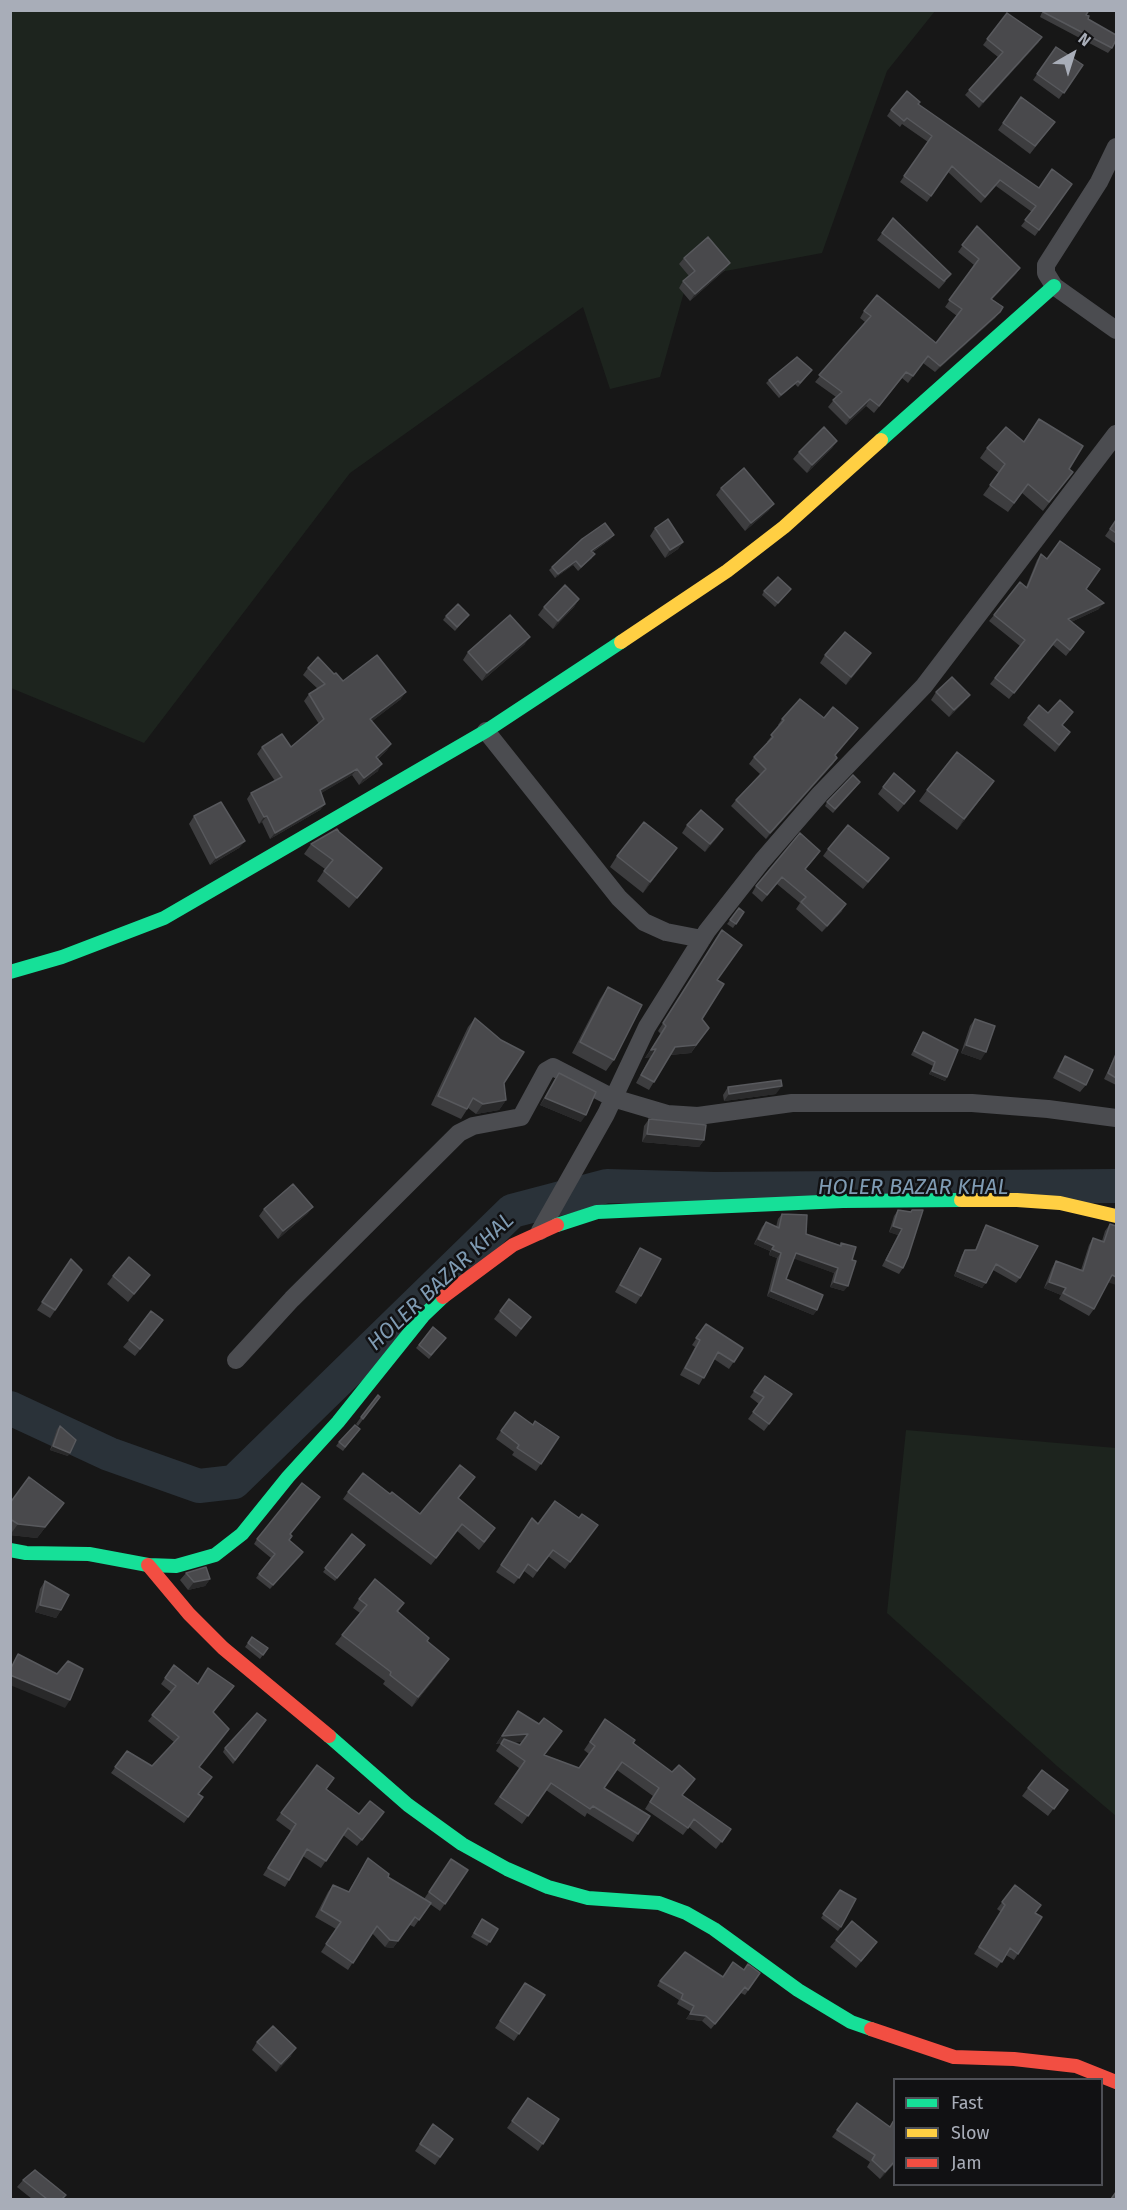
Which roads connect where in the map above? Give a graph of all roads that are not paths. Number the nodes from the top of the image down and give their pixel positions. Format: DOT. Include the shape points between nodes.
graph roads {
  1 [pos="1116,147"];
  2 [pos="1054,286"];
  3 [pos="1116,330"];
  4 [pos="1116,434"];
  5 [pos="486,730"];
  6 [pos="702,939"];
  7 [pos="10,972"];
  8 [pos="613,1098"];
  9 [pos="1116,1118"];
  10 [pos="1116,1216"];
  11 [pos="543,1226"];
  12 [pos="236,1360"];
  13 [pos="10,1550"];
  14 [pos="148,1565"];
  15 [pos="1116,2082"];
  1 -- 2 [label="street" via="1099,182 1046,265"];
  2 -- 3 [label="street"];
  2 -- 5 [label="street" via="783,527 727,571"];
  4 -- 6 [label="street" via="924,686 820,794"];
  5 -- 6 [label="street" via="618,898 644,922 666,932"];
  5 -- 7 [label="street" via="164,918 63,957"];
  6 -- 8 [label="street" via="647,1027"];
  8 -- 9 [label="street" via="667,1114 698,1116 792,1103 972,1103"];
  8 -- 11 [label="street"];
  8 -- 12 [label="street" via="552,1067 546,1071 525,1114 459,1133"];
  10 -- 11 [label="street" via="1060,1203 1017,1200 843,1201 597,1212"];
  11 -- 14 [label="street" via="450,1290 423,1316 338,1422 230,1545 198,1561 176,1566"];
  13 -- 14 [label="street" via="89,1554"];
  14 -- 15 [label="street" via="223,1648 408,1805 462,1844 507,1869 548,1887 588,1898 659,1903 686,1913 851,2022 911,2044 954,2057 1076,2066"];
}
